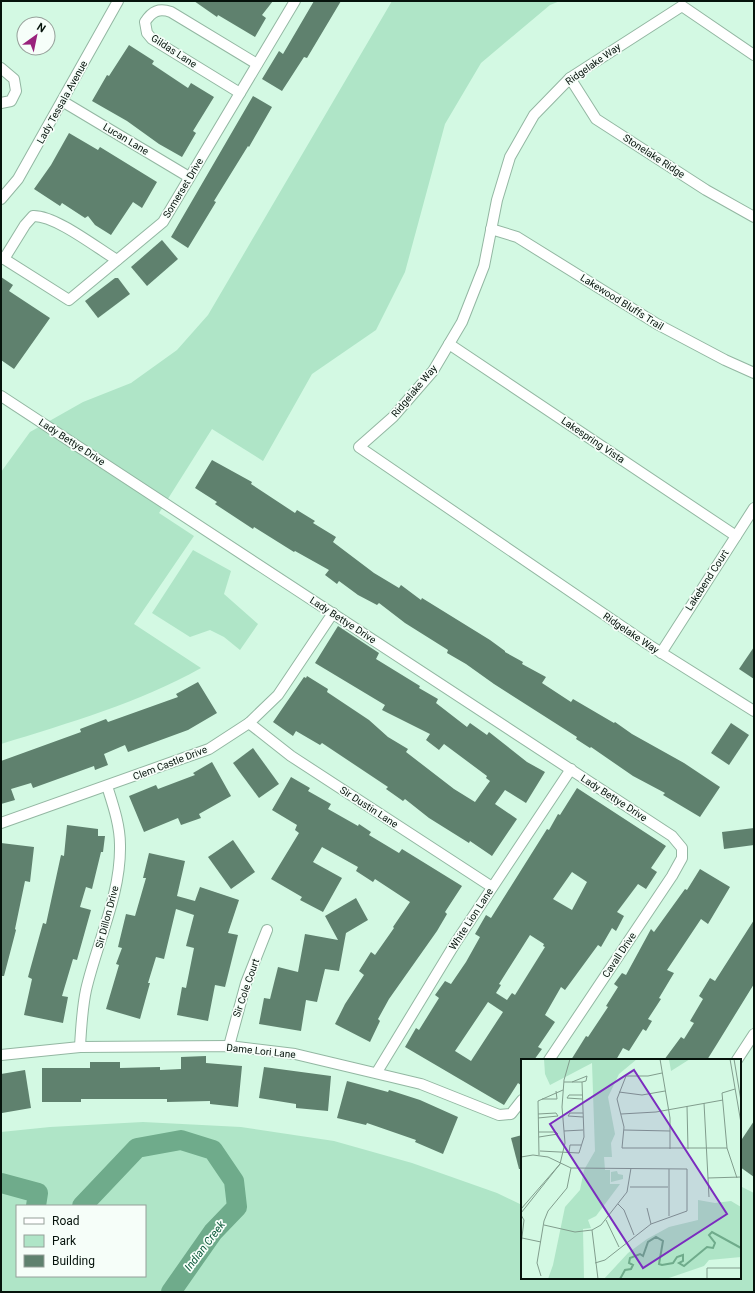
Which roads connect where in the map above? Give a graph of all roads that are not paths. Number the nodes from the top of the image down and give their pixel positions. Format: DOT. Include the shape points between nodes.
graph roads {
  1 [pos="118,1"];
  2 [pos="295,1"];
  3 [pos="754,55"];
  4 [pos="257,64"];
  5 [pos="1,68"];
  6 [pos="570,78"];
  7 [pos="240,93"];
  8 [pos="62,101"];
  9 [pos="1,103"];
  10 [pos="189,177"];
  11 [pos="1,199"];
  12 [pos="754,218"];
  13 [pos="491,229"];
  14 [pos="2,258"];
  15 [pos="117,260"];
  16 [pos="449,344"];
  17 [pos="754,373"];
  18 [pos="1,396"];
  19 [pos="754,508"];
  20 [pos="736,536"];
  21 [pos="333,613"];
  22 [pos="661,652"];
  23 [pos="754,711"];
  24 [pos="249,723"];
  25 [pos="571,769"];
  26 [pos="107,786"];
  27 [pos="1,823"];
  28 [pos="682,848"];
  29 [pos="492,887"];
  30 [pos="268,930"];
  31 [pos="754,1034"];
  32 [pos="228,1046"];
  33 [pos="80,1047"];
  34 [pos="1,1055"];
  35 [pos="550,1059"];
  36 [pos="738,1059"];
  37 [pos="377,1072"];
  38 [pos="521,1101"];
  1 -- 8 [label="street, Lady Tessala Avenue"];
  2 -- 4 [label="street, Somerset Drive"];
  3 -- 6 [label="street, Ridgelake Way" via="682,6"];
  4 -- 7 [label="street, Somerset Drive"];
  4 -- 7 [label="street, Gildas Lane" via="171,12 158,10 145,22 147,33 152,39"];
  5 -- 9 [label="street" via="14,78 16,91 11,101"];
  6 -- 12 [label="street, Stonelake Ridge" via="596,119"];
  6 -- 13 [label="street, Ridgelake Way" via="534,115 510,157"];
  7 -- 10 [label="street, Somerset Drive"];
  8 -- 10 [label="street, Lucan Lane"];
  8 -- 11 [label="street, Lady Tessala Avenue" via="18,179"];
  10 -- 15 [label="street, Somerset Drive" via="163,222"];
  13 -- 16 [label="street, Ridgelake Way" via="484,266 462,322"];
  13 -- 17 [label="street, Lakewood Bluffs Trail" via="517,237 657,324"];
  14 -- 15 [label="street, Somerset Drive" via="69,300"];
  14 -- 15 [label="street" via="33,216 41,216 56,222"];
  16 -- 20 [label="street, Lakespring Vista"];
  16 -- 22 [label="street, Ridgelake Way" via="433,371 398,412 359,447"];
  18 -- 21 [label="street, Lady Bettye Drive"];
  19 -- 20 [label="street, Lakebend Court"];
  20 -- 22 [label="street, Lakebend Court"];
  21 -- 24 [label="street, Clem Castle Drive" via="278,695"];
  21 -- 25 [label="street, Lady Bettye Drive"];
  22 -- 23 [label="street, Ridgelake Way"];
  24 -- 26 [label="street, Clem Castle Drive" via="209,749"];
  24 -- 29 [label="street, Sir Dustin Lane" via="291,756"];
  25 -- 28 [label="street, Lady Bettye Drive" via="672,836"];
  25 -- 29 [label="street, White Lion Lane"];
  26 -- 27 [label="street, Clem Castle Drive"];
  26 -- 33 [label="street, Sir Dillon Drive" via="117,815 120,845 116,889 86,990"];
  28 -- 35 [label="street, Cavall Drive" via="682,858 672,876"];
  29 -- 37 [label="street, White Lion Lane"];
  30 -- 32 [label="street, Sir Cole Court" via="246,983"];
  31 -- 36 [label="street"];
  32 -- 33 [label="street, Dame Lori Lane"];
  32 -- 37 [label="street, Dame Lori Lane" via="295,1054"];
  33 -- 34 [label="street, Dame Lori Lane"];
  37 -- 38 [label="street, Dame Lori Lane" via="421,1084 499,1115 511,1114"];
}
